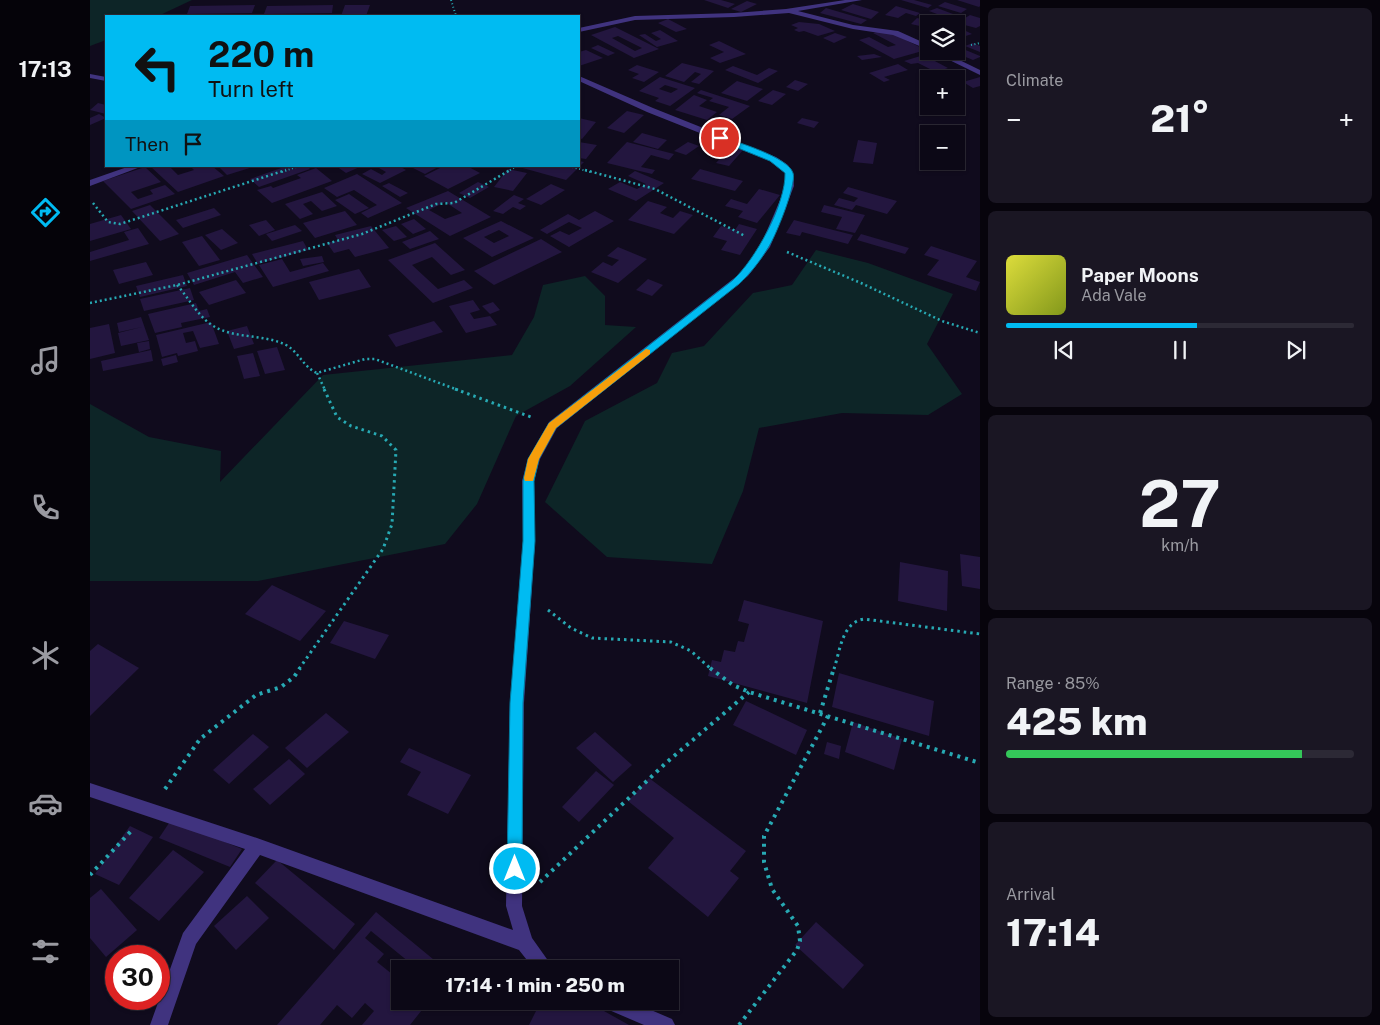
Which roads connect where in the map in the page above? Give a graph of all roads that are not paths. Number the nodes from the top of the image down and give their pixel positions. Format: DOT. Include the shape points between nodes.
graph roads {
  1 [pos="859,0"];
  2 [pos="786,11"];
  3 [pos="580,30"];
  4 [pos="920,44"];
  5 [pos="953,60"];
  6 [pos="980,73"];
  7 [pos="90,76"];
  8 [pos="580,78"];
  9 [pos="105,79"];
  10 [pos="136,167"];
  11 [pos="90,183"];
  12 [pos="90,790"];
  13 [pos="257,846"];
  14 [pos="525,944"];
  15 [pos="538,960"];
  16 [pos="630,1010"];
  17 [pos="159,1025"];
  18 [pos="666,1025"];
  1 -- 2 [label="street"];
  2 -- 3 [label="street" via="648,17"];
  2 -- 4 [label="street" via="895,33"];
  5 -- 6 [label="street"];
  7 -- 9 [label="street"];
  8 -- 14 [label="street" via="773,159 789,173 790,186 766,245 745,274 552,425 534,459 528,481 529,541 517,703 514,906"];
  10 -- 11 [label="street"];
  12 -- 13 [label="street"];
  13 -- 14 [label="street"];
  13 -- 17 [label="street" via="189,939"];
  14 -- 15 [label="street"];
  16 -- 18 [label="street"];
}
